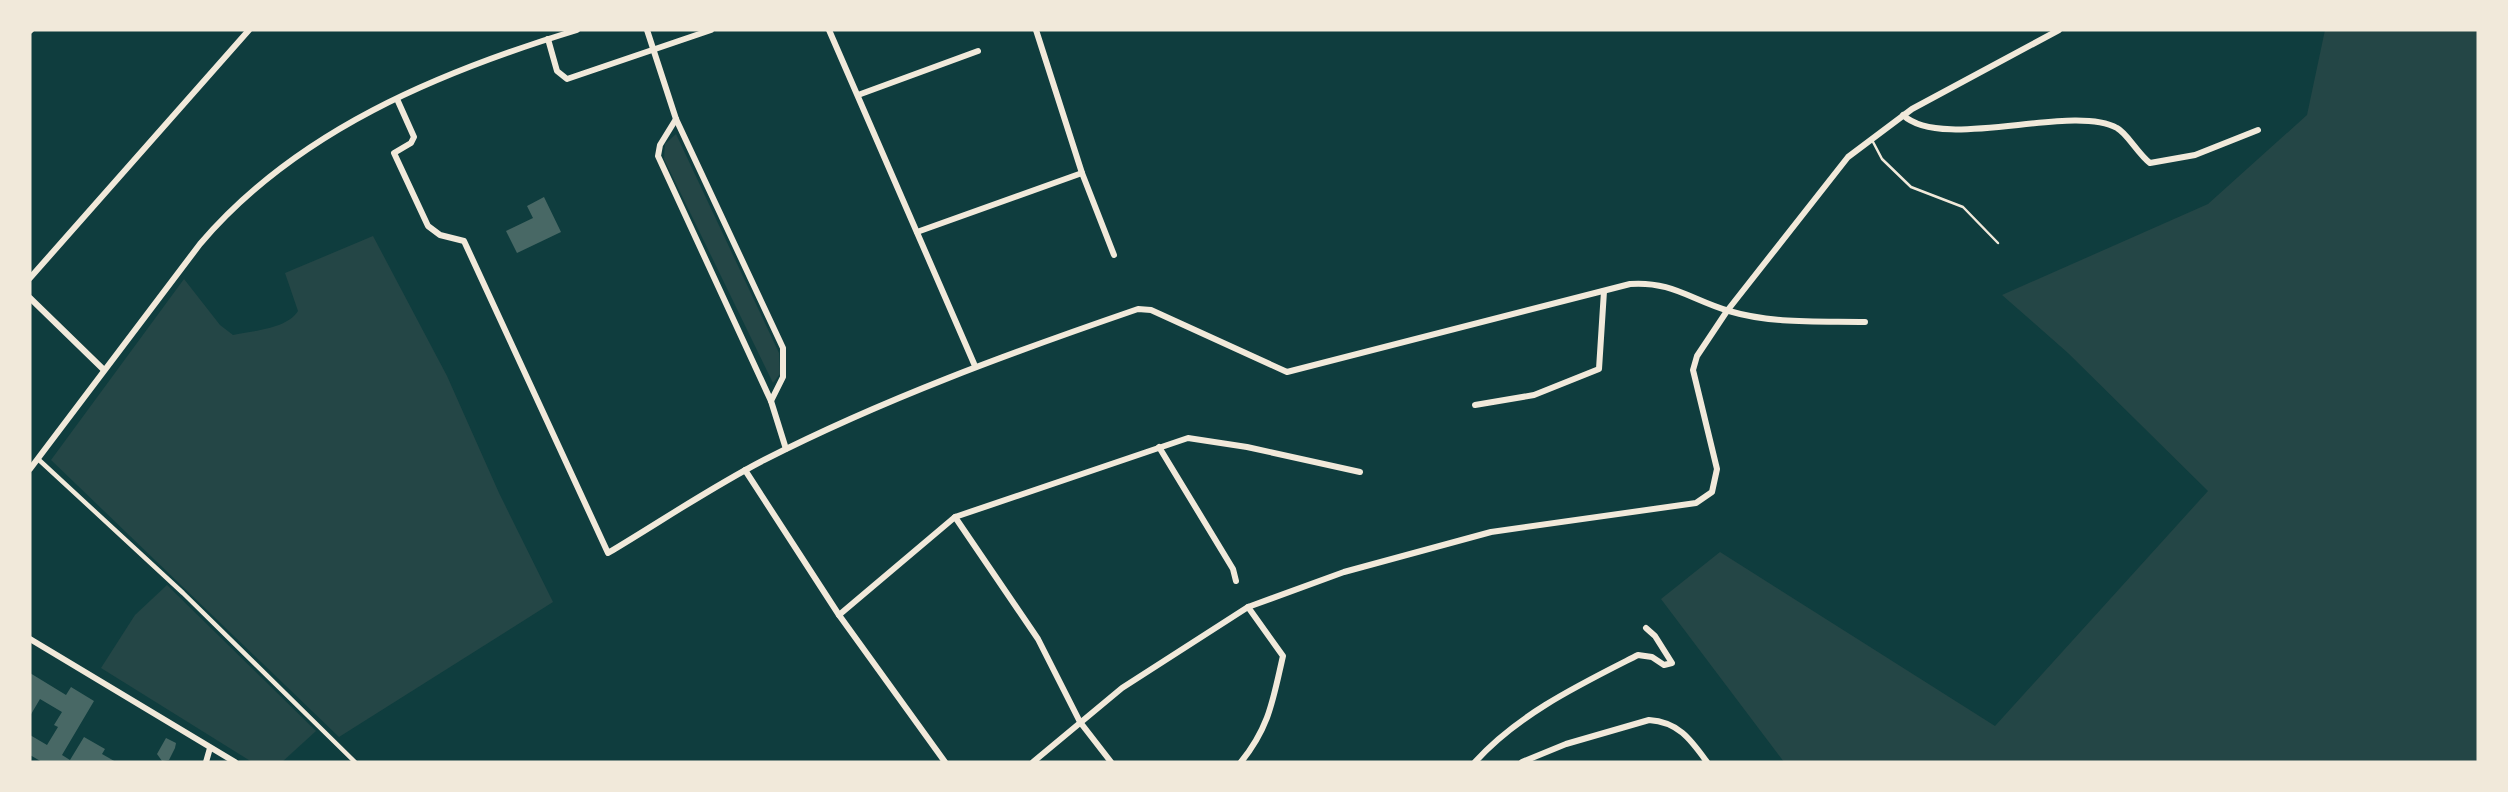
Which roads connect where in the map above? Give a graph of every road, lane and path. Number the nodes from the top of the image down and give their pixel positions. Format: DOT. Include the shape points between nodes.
graph roads {
  1 [pos="249,30"];
  2 [pos="577,30"];
  3 [pos="647,30"];
  4 [pos="711,30"];
  5 [pos="828,30"];
  6 [pos="1036,30"];
  7 [pos="2059,30"];
  8 [pos="548,39"];
  9 [pos="653,50"];
  10 [pos="978,51"];
  11 [pos="858,95"];
  12 [pos="397,99"];
  13 [pos="1903,115"];
  14 [pos="676,119"];
  15 [pos="2258,130"];
  16 [pos="1871,138"];
  17 [pos="1082,173"];
  18 [pos="917,232"];
  19 [pos="1998,243"];
  20 [pos="1114,255"];
  21 [pos="30,278"];
  22 [pos="1604,291"];
  23 [pos="30,298"];
  24 [pos="1727,311"];
  25 [pos="1865,323"];
  26 [pos="975,366"];
  27 [pos="104,370"];
  28 [pos="771,401"];
  29 [pos="1475,405"];
  30 [pos="1159,447"];
  31 [pos="786,449"];
  32 [pos="37,458"];
  33 [pos="30,469"];
  34 [pos="745,470"];
  35 [pos="1360,472"];
  36 [pos="955,517"];
  37 [pos="1236,581"];
  38 [pos="1248,607"];
  39 [pos="839,615"];
  40 [pos="1646,628"];
  41 [pos="30,639"];
  42 [pos="1080,722"];
  43 [pos="211,748"];
  44 [pos="206,762"];
  45 [pos="235,762"];
  46 [pos="355,762"];
  47 [pos="945,762"];
  48 [pos="1033,762"];
  49 [pos="1111,762"];
  50 [pos="1241,762"];
  51 [pos="1475,762"];
  52 [pos="1522,762"];
  53 [pos="1707,762"];
  1 -- 21 [label="street"];
  2 -- 8 [label="street"];
  3 -- 9 [label="street"];
  4 -- 9 [label="street"];
  5 -- 11 [label="street"];
  6 -- 17 [label="street"];
  7 -- 13 [label="street"];
  8 -- 9 [label="street" via="557,71 567,79"];
  8 -- 12 [label="street" via="479,61"];
  9 -- 14 [label="street"];
  10 -- 11 [label="street"];
  11 -- 18 [label="street"];
  12 -- 27 [label="street" via="299,155 230,211"];
  12 -- 34 [label="street" via="414,137 411,144 394,153 416,202 432,232 464,241 608,553"];
  13 -- 15 [label="street" via="1919,124 1983,128 2099,123 2119,128 2150,163 2195,155"];
  13 -- 16 [label="street"];
  14 -- 28 [label="street" via="783,348 783,377"];
  14 -- 28 [label="street" via="658,156"];
  16 -- 19 [label="lane" via="1882,159 1902,180 1963,208"];
  16 -- 24 [label="street" via="1839,167"];
  17 -- 18 [label="street"];
  17 -- 20 [label="street"];
  18 -- 26 [label="street"];
  22 -- 24 [label="street" via="1658,283"];
  22 -- 26 [label="street" via="1287,372 1147,309"];
  22 -- 29 [label="street" via="1599,369 1534,395"];
  23 -- 27 [label="street"];
  24 -- 25 [label="street"];
  24 -- 38 [label="street" via="1697,356 1693,370 1716,478 1712,492 1696,503 1491,533 1345,572"];
  26 -- 31 [label="street"];
  27 -- 32 [label="street"];
  28 -- 31 [label="street"];
  30 -- 35 [label="street" via="1197,437"];
  30 -- 36 [label="street"];
  30 -- 37 [label="street" via="1234,569"];
  31 -- 34 [label="street"];
  32 -- 33 [label="street"];
  32 -- 46 [label="street"];
  34 -- 39 [label="street"];
  36 -- 39 [label="street"];
  36 -- 42 [label="street" via="1038,639"];
  38 -- 42 [label="street" via="1151,668"];
  38 -- 50 [label="street" via="1283,656 1269,717"];
  39 -- 47 [label="street"];
  40 -- 51 [label="street" via="1672,663 1664,665 1639,655 1626,661 1499,735"];
  41 -- 43 [label="street"];
  42 -- 48 [label="street"];
  42 -- 49 [label="street"];
  43 -- 44 [label="street"];
  43 -- 45 [label="street"];
  52 -- 53 [label="street" via="1649,720 1686,734"];
}
